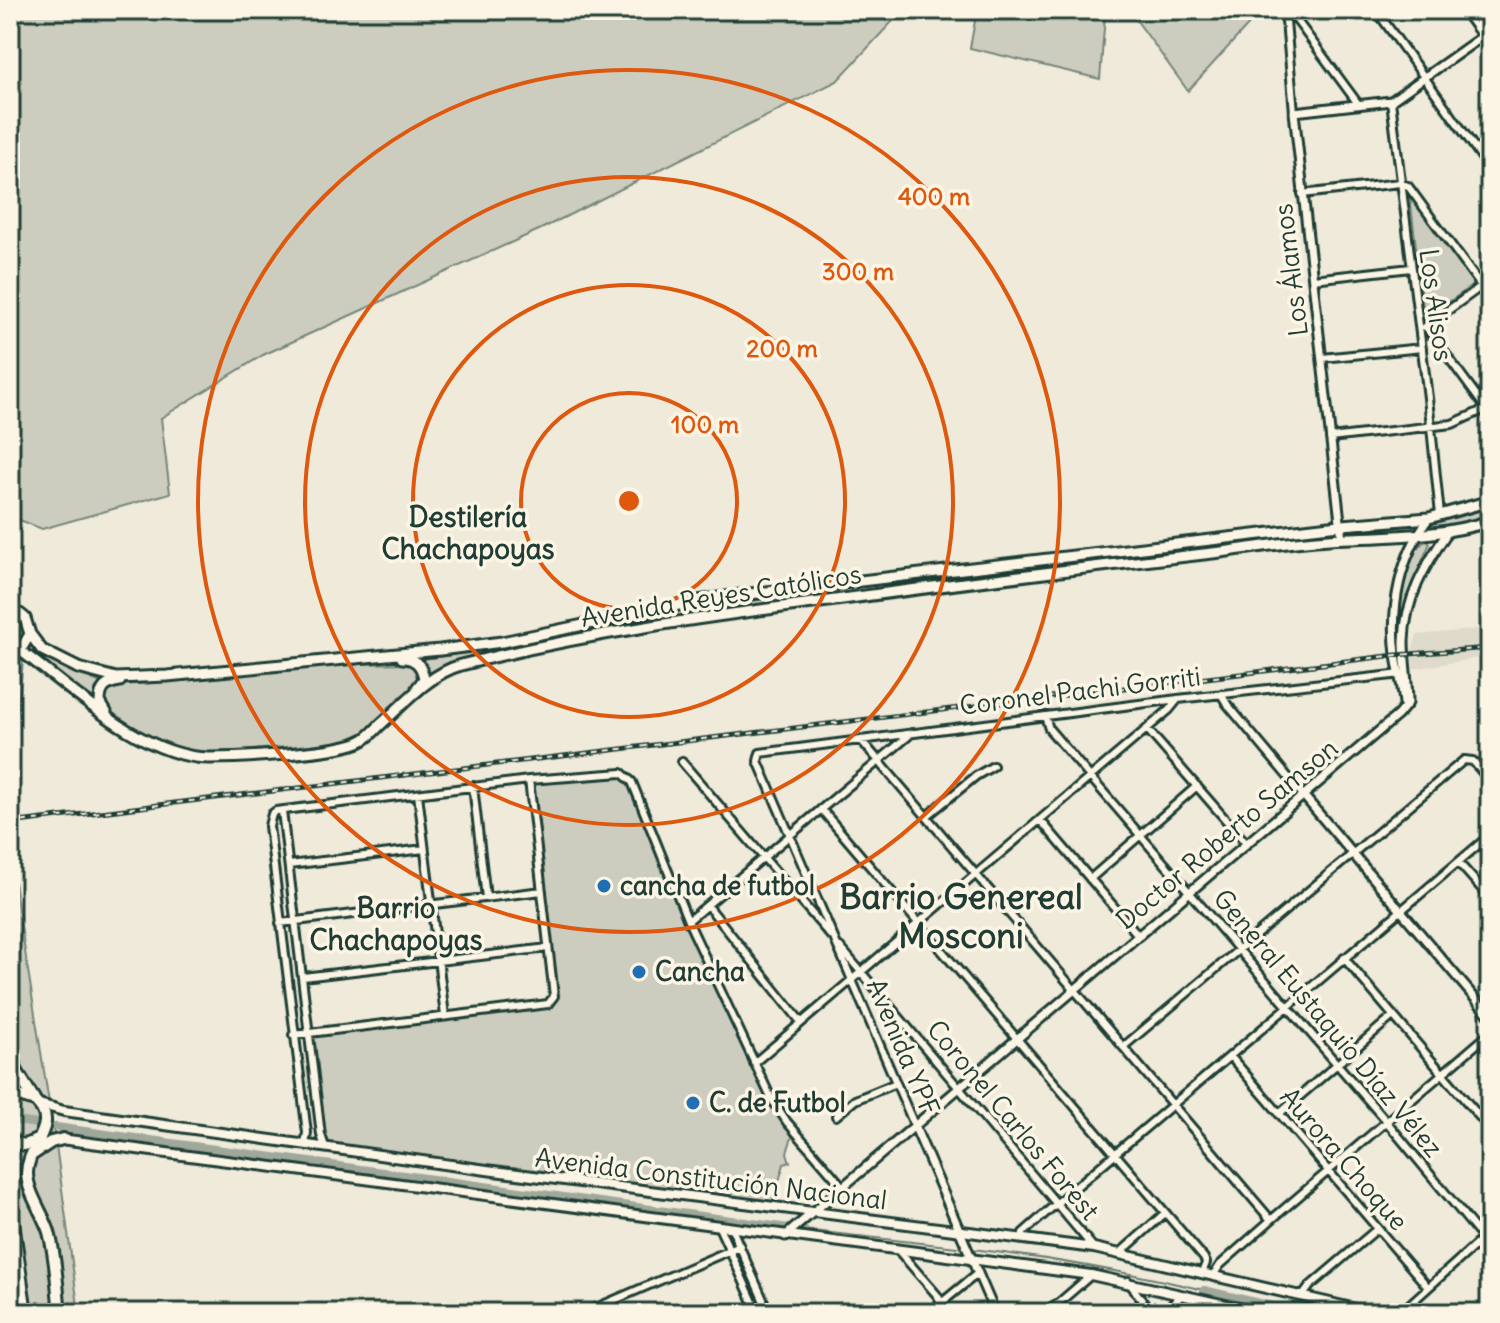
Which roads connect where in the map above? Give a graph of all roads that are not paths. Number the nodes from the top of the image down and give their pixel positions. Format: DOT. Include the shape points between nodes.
graph roads {
  1 [pos="1287,10"];
  2 [pos="1376,10"];
  3 [pos="1463,10"];
  4 [pos="1490,31"];
  5 [pos="1482,36"];
  6 [pos="1490,47"];
  7 [pos="1426,77"];
  8 [pos="1391,101"];
  9 [pos="1359,105"];
  10 [pos="1294,112"];
  11 [pos="1490,169"];
  12 [pos="1400,183"];
  13 [pos="1302,194"];
  14 [pos="1411,268"];
  15 [pos="1313,279"];
  16 [pos="1490,280"];
  17 [pos="1481,287"];
  18 [pos="1490,298"];
  19 [pos="1423,329"];
  20 [pos="1422,348"];
  21 [pos="1322,358"];
  22 [pos="1489,410"];
  23 [pos="1432,427"];
  24 [pos="1330,438"];
  25 [pos="1490,501"];
  26 [pos="1435,516"];
  27 [pos="1490,521"];
  28 [pos="1341,525"];
  29 [pos="1447,533"];
  30 [pos="1417,535"];
  31 [pos="1342,539"];
  32 [pos="11,611"];
  33 [pos="30,634"];
  34 [pos="12,650"];
  35 [pos="372,659"];
  36 [pos="1402,674"];
  37 [pos="167,676"];
  38 [pos="1221,694"];
  39 [pos="1178,699"];
  40 [pos="109,716"];
  41 [pos="1045,716"];
  42 [pos="387,719"];
  43 [pos="1147,729"];
  44 [pos="913,733"];
  45 [pos="861,740"];
  46 [pos="760,753"];
  47 [pos="879,759"];
  48 [pos="682,762"];
  49 [pos="993,766"];
  50 [pos="1090,777"];
  51 [pos="529,780"];
  52 [pos="1490,781"];
  53 [pos="473,786"];
  54 [pos="1197,786"];
  55 [pos="418,794"];
  56 [pos="1303,795"];
  57 [pos="821,809"];
  58 [pos="282,811"];
  59 [pos="927,816"];
  60 [pos="1041,821"];
  61 [pos="1140,834"];
  62 [pos="791,835"];
  63 [pos="1490,835"];
  64 [pos="1246,843"];
  65 [pos="424,849"];
  66 [pos="1353,852"];
  67 [pos="764,857"];
  68 [pos="1458,862"];
  69 [pos="289,865"];
  70 [pos="976,875"];
  71 [pos="1090,879"];
  72 [pos="542,891"];
  73 [pos="1190,892"];
  74 [pos="486,898"];
  75 [pos="1490,898"];
  76 [pos="431,905"];
  77 [pos="708,906"];
  78 [pos="1402,911"];
  79 [pos="295,921"];
  80 [pos="688,921"];
  81 [pos="280,923"];
  82 [pos="919,923"];
  83 [pos="1138,935"];
  84 [pos="836,942"];
  85 [pos="548,948"];
  86 [pos="1238,950"];
  87 [pos="1344,958"];
  88 [pos="438,961"];
  89 [pos="862,971"];
  90 [pos="303,977"];
  91 [pos="852,979"];
  92 [pos="1075,990"];
  93 [pos="1288,1007"];
  94 [pos="445,1016"];
  95 [pos="1393,1016"];
  96 [pos="1490,1016"];
  97 [pos="801,1022"];
  98 [pos="309,1033"];
  99 [pos="1490,1033"];
  100 [pos="293,1035"];
  101 [pos="1018,1038"];
  102 [pos="10,1039"];
  103 [pos="1123,1047"];
  104 [pos="1230,1056"];
  105 [pos="754,1063"];
  106 [pos="1337,1063"];
  107 [pos="1443,1073"];
  108 [pos="896,1083"];
  109 [pos="959,1087"];
  110 [pos="10,1100"];
  111 [pos="37,1103"];
  112 [pos="1173,1105"];
  113 [pos="1279,1114"];
  114 [pos="836,1116"];
  115 [pos="1386,1121"];
  116 [pos="915,1127"];
  117 [pos="1490,1129"];
  118 [pos="63,1139"];
  119 [pos="39,1140"];
  120 [pos="10,1142"];
  121 [pos="305,1145"];
  122 [pos="325,1147"];
  123 [pos="1116,1154"];
  124 [pos="32,1155"];
  125 [pos="1328,1171"];
  126 [pos="843,1187"];
  127 [pos="10,1202"];
  128 [pos="1057,1203"];
  129 [pos="1165,1213"];
  130 [pos="813,1214"];
  131 [pos="1271,1220"];
  132 [pos="719,1227"];
  133 [pos="732,1229"];
  134 [pos="1377,1229"];
  135 [pos="960,1231"];
  136 [pos="1490,1232"];
  137 [pos="785,1236"];
  138 [pos="1483,1238"];
  139 [pos="1022,1239"];
  140 [pos="740,1246"];
  141 [pos="1490,1247"];
  142 [pos="1094,1248"];
  143 [pos="897,1249"];
  144 [pos="731,1250"];
  145 [pos="1119,1254"];
  146 [pos="971,1256"];
  147 [pos="978,1273"];
  148 [pos="1202,1273"];
  149 [pos="1091,1275"];
  150 [pos="1213,1276"];
  151 [pos="1128,1281"];
  152 [pos="1427,1286"];
  153 [pos="1182,1295"];
  154 [pos="1302,1297"];
  155 [pos="942,1302"];
  156 [pos="1250,1312"];
  157 [pos="26,1313"];
  158 [pos="60,1313"];
  159 [pos="584,1313"];
  160 [pos="758,1313"];
  161 [pos="769,1313"];
  162 [pos="929,1313"];
  163 [pos="948,1313"];
  164 [pos="994,1313"];
  165 [pos="1047,1313"];
  166 [pos="1151,1313"];
  167 [pos="1163,1313"];
  168 [pos="1262,1313"];
  169 [pos="1373,1313"];
  170 [pos="1400,1313"];
  1 -- 9 [label="street"];
  1 -- 10 [label="street, Los Álamos"];
  2 -- 7 [label="street"];
  3 -- 5 [label="street"];
  4 -- 5 [label="street"];
  5 -- 6 [label="street"];
  5 -- 7 [label="street"];
  7 -- 8 [label="street"];
  7 -- 11 [label="street"];
  8 -- 9 [label="street"];
  8 -- 12 [label="street, Los Alisos"];
  9 -- 10 [label="street"];
  10 -- 13 [label="street, Los Álamos"];
  12 -- 13 [label="street"];
  12 -- 14 [label="street, Los Alisos"];
  12 -- 17 [label="street" via="1411,189"];
  13 -- 15 [label="street, Los Álamos"];
  14 -- 15 [label="street"];
  14 -- 19 [label="street, Los Alisos"];
  15 -- 21 [label="street, Los Álamos"];
  16 -- 17 [label="street"];
  17 -- 18 [label="street"];
  17 -- 19 [label="street"];
  19 -- 20 [label="street, Los Alisos"];
  19 -- 22 [label="street"];
  20 -- 21 [label="street"];
  20 -- 23 [label="street, Los Alisos"];
  21 -- 24 [label="street, Los Álamos"];
  22 -- 23 [label="street"];
  23 -- 24 [label="street"];
  23 -- 26 [label="street, Los Alisos"];
  24 -- 28 [label="street, Los Álamos"];
  25 -- 26 [label="main road, Avenida Reyes Católicos"];
  26 -- 28 [label="main road, Avenida Reyes Católicos"];
  26 -- 30 [label="street, Doctor Roberto Samson"];
  27 -- 29 [label="main road, Avenida Reyes Católicos"];
  28 -- 31 [label="street, Los Álamos"];
  28 -- 35 [label="main road, Avenida Reyes Católicos" via="721,598 502,642"];
  29 -- 30 [label="main road, Avenida Reyes Católicos"];
  29 -- 36 [label="street, Doctor Roberto Samson" via="1426,564 1410,604"];
  30 -- 31 [label="main road, Avenida Reyes Católicos"];
  30 -- 36 [label="street, Doctor Roberto Samson" via="1397,594 1394,639"];
  31 -- 42 [label="main road, Avenida Reyes Católicos" via="878,593 671,623 455,667 429,681"];
  32 -- 33 [label="main road, Avenida Reyes Católicos" via="25,618"];
  33 -- 34 [label="main road, Avenida Reyes Católicos"];
  33 -- 37 [label="main road, Avenida Reyes Católicos" via="50,655 94,674"];
  34 -- 40 [label="main road, Avenida Reyes Católicos"];
  35 -- 37 [label="main road, Avenida Reyes Católicos"];
  35 -- 42 [label="main road" via="407,658 423,671 422,682"];
  36 -- 38 [label="street, Coronel Pachi Gorriti"];
  36 -- 56 [label="street, Doctor Roberto Samson" via="1408,703"];
  37 -- 40 [label="main road" via="104,686 100,702"];
  38 -- 39 [label="street, Coronel Pachi Gorriti"];
  38 -- 56 [label="street"];
  39 -- 41 [label="street, Coronel Pachi Gorriti"];
  39 -- 43 [label="street"];
  40 -- 42 [label="main road, Avenida Reyes Católicos" via="161,748 215,758 346,746 363,741"];
  41 -- 44 [label="street, Coronel Pachi Gorriti"];
  41 -- 50 [label="street, General Eustaquio Díaz Vélez" via="1049,729"];
  43 -- 50 [label="street"];
  43 -- 54 [label="street"];
  44 -- 45 [label="street, Coronel Pachi Gorriti"];
  44 -- 47 [label="street"];
  45 -- 46 [label="street, Coronel Pachi Gorriti"];
  45 -- 47 [label="street"];
  46 -- 62 [label="street, Avenida YPF" via="758,761"];
  47 -- 57 [label="street"];
  47 -- 59 [label="street"];
  48 -- 67 [label="street, Coronel Carlos Forest"];
  49 -- 59 [label="street"];
  50 -- 60 [label="street"];
  50 -- 61 [label="street, General Eustaquio Díaz Vélez"];
  51 -- 53 [label="street"];
  51 -- 72 [label="street"];
  51 -- 80 [label="street" via="627,775"];
  52 -- 66 [label="street" via="1473,761 1464,760"];
  53 -- 55 [label="street"];
  53 -- 74 [label="street"];
  54 -- 61 [label="street"];
  54 -- 64 [label="street"];
  55 -- 58 [label="street"];
  55 -- 65 [label="street"];
  56 -- 64 [label="street, Doctor Roberto Samson"];
  56 -- 66 [label="street"];
  57 -- 62 [label="street"];
  57 -- 82 [label="street"];
  58 -- 69 [label="street"];
  58 -- 81 [label="street" via="272,814 269,826"];
  59 -- 70 [label="street"];
  60 -- 70 [label="street"];
  60 -- 71 [label="street"];
  61 -- 71 [label="street"];
  61 -- 73 [label="street, General Eustaquio Díaz Vélez"];
  62 -- 67 [label="street"];
  62 -- 84 [label="street, Avenida YPF"];
  63 -- 68 [label="street"];
  64 -- 73 [label="street, Doctor Roberto Samson"];
  65 -- 69 [label="street"];
  65 -- 76 [label="street"];
  66 -- 78 [label="street"];
  66 -- 86 [label="street"];
  67 -- 77 [label="street"];
  67 -- 84 [label="street, Coronel Carlos Forest"];
  68 -- 75 [label="street"];
  68 -- 78 [label="street"];
  69 -- 79 [label="street"];
  70 -- 82 [label="street"];
  70 -- 92 [label="street"];
  71 -- 83 [label="street"];
  72 -- 74 [label="street"];
  72 -- 85 [label="street"];
  73 -- 83 [label="street, Doctor Roberto Samson"];
  73 -- 86 [label="street, General Eustaquio Díaz Vélez"];
  74 -- 76 [label="street"];
  76 -- 79 [label="street"];
  76 -- 88 [label="street"];
  77 -- 80 [label="street"];
  77 -- 97 [label="street"];
  78 -- 87 [label="street"];
  78 -- 96 [label="street"];
  79 -- 81 [label="street"];
  79 -- 90 [label="street"];
  80 -- 105 [label="street"];
  81 -- 100 [label="street"];
  82 -- 89 [label="street"];
  82 -- 101 [label="street"];
  83 -- 92 [label="street, Doctor Roberto Samson"];
  84 -- 89 [label="street, Coronel Carlos Forest"];
  84 -- 91 [label="street, Avenida YPF"];
  85 -- 88 [label="street"];
  85 -- 94 [label="street" via="554,996 550,1003"];
  86 -- 93 [label="street, General Eustaquio Díaz Vélez"];
  86 -- 103 [label="street"];
  87 -- 93 [label="street"];
  87 -- 95 [label="street"];
  88 -- 90 [label="street"];
  88 -- 94 [label="street"];
  89 -- 91 [label="street"];
  89 -- 109 [label="street, Coronel Carlos Forest"];
  90 -- 98 [label="street"];
  91 -- 97 [label="street"];
  91 -- 108 [label="street, Avenida YPF"];
  92 -- 101 [label="street, Doctor Roberto Samson"];
  92 -- 103 [label="street"];
  93 -- 104 [label="street"];
  93 -- 106 [label="street, General Eustaquio Díaz Vélez"];
  94 -- 98 [label="street"];
  95 -- 106 [label="street"];
  95 -- 107 [label="street"];
  97 -- 105 [label="street"];
  98 -- 100 [label="street"];
  98 -- 122 [label="street"];
  99 -- 107 [label="street"];
  100 -- 121 [label="street"];
  101 -- 109 [label="street, Doctor Roberto Samson"];
  101 -- 123 [label="street"];
  102 -- 111 [label="highway" via="16,1070"];
  103 -- 112 [label="street"];
  104 -- 112 [label="street"];
  104 -- 113 [label="street, Aurora Choque"];
  105 -- 126 [label="street" via="777,1109"];
  106 -- 113 [label="street"];
  106 -- 115 [label="street, General Eustaquio Díaz Vélez"];
  107 -- 115 [label="street"];
  107 -- 117 [label="street"];
  108 -- 114 [label="street" via="855,1100"];
  108 -- 116 [label="street, Avenida YPF"];
  109 -- 116 [label="street, Doctor Roberto Samson"];
  109 -- 128 [label="street, Coronel Carlos Forest"];
  110 -- 111 [label="highway" via="22,1097"];
  111 -- 119 [label="highway" via="46,1118"];
  111 -- 121 [label="main road, Avenida Constitución Nacional"];
  112 -- 123 [label="street"];
  112 -- 131 [label="street"];
  113 -- 125 [label="street, Aurora Choque"];
  115 -- 125 [label="street"];
  115 -- 138 [label="street, General Eustaquio Díaz Vélez"];
  116 -- 126 [label="street, Doctor Roberto Samson"];
  116 -- 135 [label="street, Avenida YPF"];
  118 -- 119 [label="main road, Avenida Constitución Nacional"];
  118 -- 124 [label="highway"];
  118 -- 132 [label="main road, Avenida Constitución Nacional"];
  119 -- 120 [label="highway" via="25,1145"];
  119 -- 124 [label="highway"];
  121 -- 122 [label="main road, Avenida Constitución Nacional"];
  122 -- 130 [label="main road, Avenida Constitución Nacional"];
  123 -- 128 [label="street"];
  123 -- 129 [label="street"];
  124 -- 158 [label="highway" via="28,1178 49,1233"];
  125 -- 131 [label="street"];
  125 -- 134 [label="street, Aurora Choque"];
  126 -- 130 [label="street, Doctor Roberto Samson"];
  127 -- 157 [label="highway"];
  128 -- 139 [label="street"];
  128 -- 142 [label="street, Coronel Carlos Forest"];
  129 -- 145 [label="street"];
  129 -- 148 [label="street" via="1206,1261"];
  130 -- 135 [label="main road, Avenida Constitución Nacional"];
  130 -- 137 [label="street, Doctor Roberto Samson"];
  131 -- 150 [label="street"];
  132 -- 133 [label="main road, Avenida Constitución Nacional"];
  132 -- 144 [label="street"];
  133 -- 137 [label="main road, Avenida Constitución Nacional"];
  133 -- 140 [label="street"];
  134 -- 152 [label="street, Aurora Choque"];
  134 -- 154 [label="street"];
  135 -- 139 [label="main road, Avenida Constitución Nacional"];
  135 -- 146 [label="street, Avenida YPF"];
  136 -- 138 [label="street"];
  137 -- 143 [label="main road, Avenida Constitución Nacional"];
  138 -- 141 [label="street, General Eustaquio Díaz Vélez"];
  138 -- 152 [label="street"];
  139 -- 142 [label="main road, Avenida Constitución Nacional"];
  140 -- 144 [label="street"];
  140 -- 161 [label="street"];
  142 -- 145 [label="main road, Avenida Constitución Nacional"];
  143 -- 146 [label="main road, Avenida Constitución Nacional"];
  143 -- 155 [label="street"];
  144 -- 159 [label="street"];
  144 -- 160 [label="street"];
  145 -- 148 [label="main road, Avenida Constitución Nacional"];
  146 -- 147 [label="street, Avenida YPF"];
  146 -- 149 [label="main road, Avenida Constitución Nacional"];
  147 -- 155 [label="street"];
  147 -- 164 [label="street, Avenida YPF"];
  148 -- 150 [label="main road, Avenida Constitución Nacional"];
  149 -- 151 [label="main road, Avenida Constitución Nacional"];
  149 -- 165 [label="street"];
  150 -- 154 [label="main road, Avenida Constitución Nacional"];
  151 -- 153 [label="main road, Avenida Constitución Nacional"];
  151 -- 166 [label="street"];
  152 -- 170 [label="street"];
  153 -- 156 [label="main road, Avenida Constitución Nacional"];
  153 -- 167 [label="street"];
  154 -- 169 [label="main road, Avenida Constitución Nacional"];
  155 -- 162 [label="street"];
  155 -- 163 [label="street"];
  156 -- 168 [label="main road, Avenida Constitución Nacional"];
}
